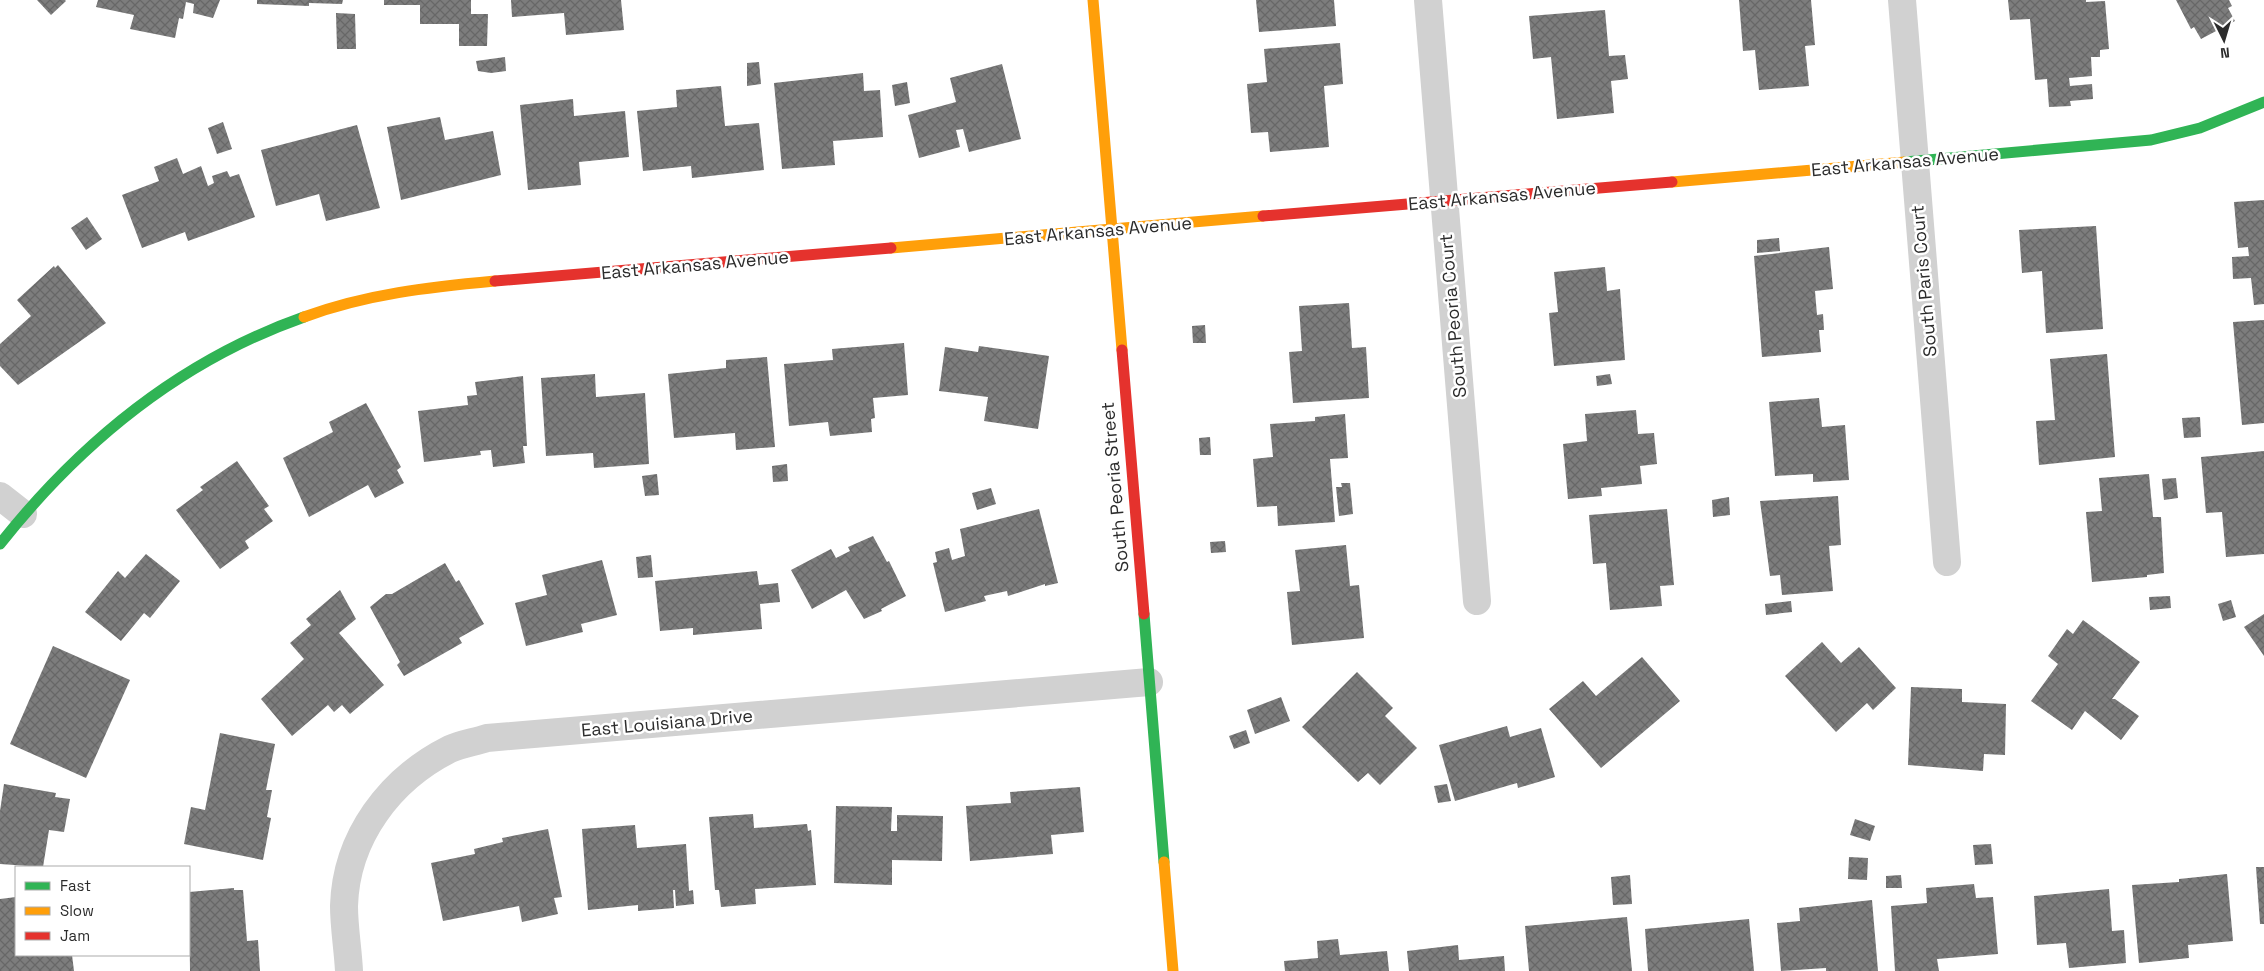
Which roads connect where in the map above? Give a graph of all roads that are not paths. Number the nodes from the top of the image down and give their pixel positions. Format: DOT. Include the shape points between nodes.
graph roads {
  1 [pos="1093,0"];
  2 [pos="1428,0"];
  3 [pos="1902,0"];
  4 [pos="2264,102"];
  5 [pos="1914,162"];
  6 [pos="1444,200"];
  7 [pos="1112,230"];
  8 [pos="0,496"];
  9 [pos="23,514"];
  10 [pos="0,544"];
  11 [pos="1947,562"];
  12 [pos="1477,601"];
  13 [pos="1149,682"];
  14 [pos="350,971"];
  15 [pos="1173,971"];
  1 -- 7 [label="street, South Peoria Street"];
  2 -- 6 [label="street, South Peoria Court"];
  3 -- 5 [label="street, South Paris Court"];
  4 -- 5 [label="street, East Arkansas Avenue" via="2223,122 2176,137"];
  5 -- 6 [label="street, East Arkansas Avenue"];
  5 -- 11 [label="street, South Paris Court"];
  6 -- 7 [label="street, East Arkansas Avenue"];
  6 -- 12 [label="street, South Peoria Court"];
  7 -- 9 [label="street, East Arkansas Avenue" via="426,287 361,300 298,318 208,359 152,394 100,434 53,479"];
  7 -- 13 [label="street, South Peoria Street"];
  8 -- 9 [label="street"];
  9 -- 10 [label="street, East Arkansas Avenue"];
  13 -- 14 [label="street, East Louisiana Drive" via="487,738 452,748 412,772 380,804 366,827 349,870 344,906"];
  13 -- 15 [label="street, South Peoria Street"];
}
